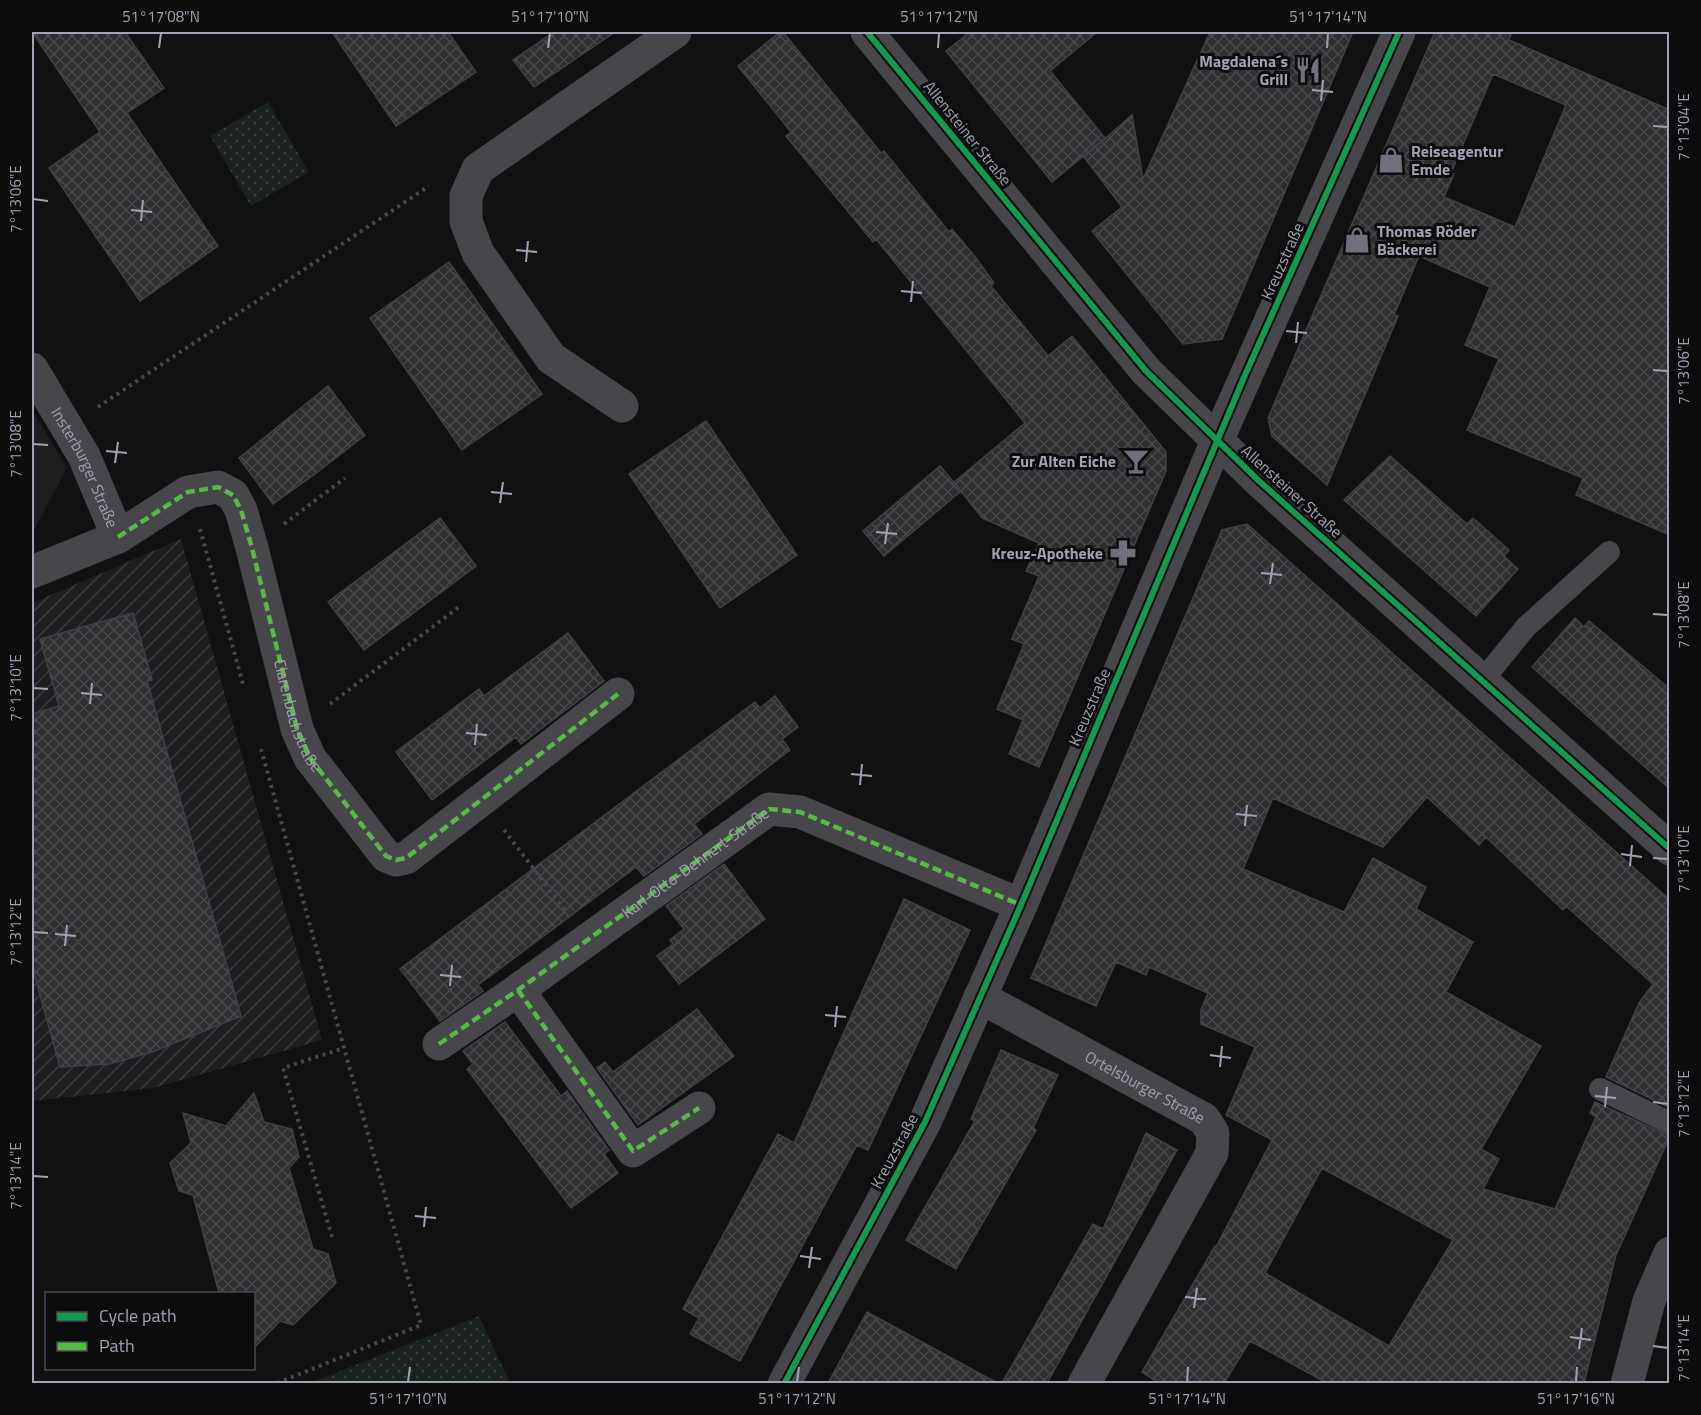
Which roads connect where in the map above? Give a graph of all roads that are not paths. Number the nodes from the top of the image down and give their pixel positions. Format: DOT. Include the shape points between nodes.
graph roads {
  1 [pos="675,32"];
  2 [pos="867,32"];
  3 [pos="1399,32"];
  4 [pos="32,369"];
  5 [pos="622,406"];
  6 [pos="1217,441"];
  7 [pos="118,537"];
  8 [pos="1609,552"];
  9 [pos="32,572"];
  10 [pos="1482,681"];
  11 [pos="618,694"];
  12 [pos="1670,849"];
  13 [pos="1021,905"];
  14 [pos="518,990"];
  15 [pos="980,997"];
  16 [pos="439,1044"];
  17 [pos="1600,1089"];
  18 [pos="699,1108"];
  19 [pos="1670,1124"];
  20 [pos="1670,1252"];
  21 [pos="784,1383"];
  22 [pos="1084,1383"];
  23 [pos="1627,1383"];
  1 -- 5 [label="street" via="478,169 466,196 466,221 478,253 551,358"];
  2 -- 6 [label="street, Allensteiner Straße" via="1146,371"];
  3 -- 6 [label="street, Kreuzstraße"];
  4 -- 7 [label="street, Insterburger Straße" via="84,456"];
  6 -- 10 [label="street, Allensteiner Straße"];
  6 -- 13 [label="street, Kreuzstraße"];
  7 -- 9 [label="street, Clarenbachstraße"];
  7 -- 11 [label="street, Clarenbachstraße" via="188,492 218,487 233,495 252,548 297,729 310,758 386,856 396,860 406,858"];
  8 -- 10 [label="lane" via="1526,627"];
  10 -- 12 [label="street, Allensteiner Straße"];
  13 -- 14 [label="street, Karl-Otto-Dehnert-Straße" via="800,812 769,809"];
  13 -- 15 [label="street, Kreuzstraße"];
  14 -- 16 [label="street, Karl-Otto-Dehnert-Straße"];
  14 -- 18 [label="street" via="633,1151"];
  15 -- 21 [label="street, Kreuzstraße" via="925,1122"];
  15 -- 22 [label="street, Ortelsburger Straße" via="1204,1119 1213,1133 1212,1153"];
  17 -- 19 [label="lane"];
  20 -- 23 [label="street" via="1649,1302"];
}
